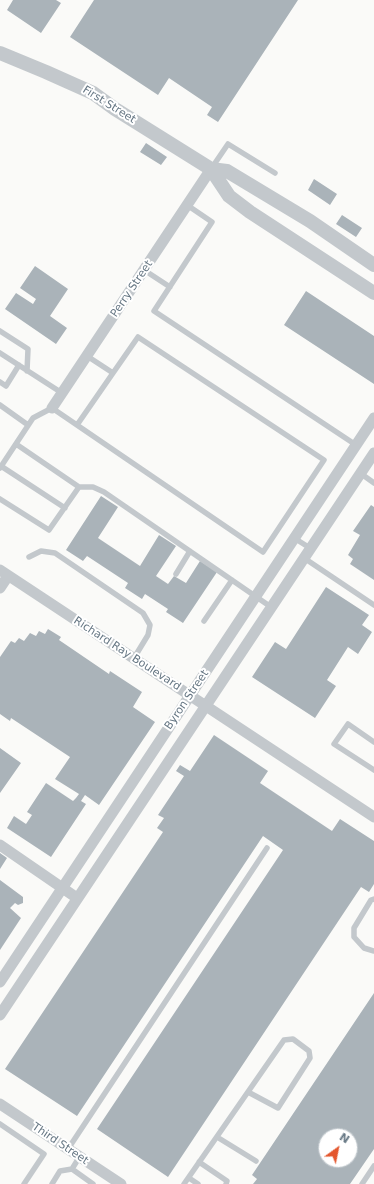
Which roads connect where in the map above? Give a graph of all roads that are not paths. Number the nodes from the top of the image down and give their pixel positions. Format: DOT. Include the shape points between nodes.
graph roads {
  1 [pos="0,53"];
  2 [pos="211,169"];
  3 [pos="274,173"];
  4 [pos="187,206"];
  5 [pos="374,265"];
  6 [pos="144,270"];
  7 [pos="170,287"];
  8 [pos="374,293"];
  9 [pos="0,331"];
  10 [pos="0,353"];
  11 [pos="87,356"];
  12 [pos="19,365"];
  13 [pos="27,371"];
  14 [pos="113,373"];
  15 [pos="0,382"];
  16 [pos="62,394"];
  17 [pos="0,404"];
  18 [pos="52,408"];
  19 [pos="374,418"];
  20 [pos="28,425"];
  21 [pos="77,425"];
  22 [pos="16,444"];
  23 [pos="356,445"];
  24 [pos="374,453"];
  25 [pos="1,467"];
  26 [pos="360,473"];
  27 [pos="374,483"];
  28 [pos="80,487"];
  29 [pos="0,499"];
  30 [pos="65,508"];
  31 [pos="294,538"];
  32 [pos="310,548"];
  33 [pos="190,551"];
  34 [pos="29,557"];
  35 [pos="304,558"];
  36 [pos="4,573"];
  37 [pos="176,574"];
  38 [pos="232,580"];
  39 [pos="0,588"];
  40 [pos="256,596"];
  41 [pos="374,605"];
  42 [pos="271,607"];
  43 [pos="204,621"];
  44 [pos="134,658"];
  45 [pos="190,695"];
  46 [pos="205,705"];
  47 [pos="374,742"];
  48 [pos="374,770"];
  49 [pos="122,798"];
  50 [pos="137,808"];
  51 [pos="374,817"];
  52 [pos="0,845"];
  53 [pos="267,848"];
  54 [pos="62,888"];
  55 [pos="77,898"];
  56 [pos="374,899"];
  57 [pos="374,951"];
  58 [pos="0,982"];
  59 [pos="0,1015"];
  60 [pos="248,1092"];
  61 [pos="0,1104"];
  62 [pos="0,1124"];
  63 [pos="217,1137"];
  64 [pos="68,1149"];
  65 [pos="80,1156"];
  66 [pos="256,1161"];
  67 [pos="200,1162"];
  68 [pos="374,1166"];
  69 [pos="72,1169"];
  70 [pos="188,1178"];
  71 [pos="24,1184"];
  72 [pos="52,1184"];
  73 [pos="93,1184"];
  74 [pos="121,1184"];
  75 [pos="184,1184"];
  76 [pos="198,1184"];
  77 [pos="226,1184"];
  78 [pos="362,1184"];
  1 -- 2 [label="street, First Street" via="93,93"];
  2 -- 3 [label="lane" via="228,144"];
  2 -- 4 [label="street, Perry Street"];
  2 -- 5 [label="street, First Street" via="228,171 310,221"];
  2 -- 8 [label="street, First Street" via="229,196 250,212"];
  4 -- 6 [label="street, Perry Street"];
  4 -- 7 [label="lane" via="212,222"];
  6 -- 7 [label="lane"];
  6 -- 11 [label="street, Perry Street"];
  7 -- 23 [label="lane" via="154,311"];
  9 -- 13 [label="lane" via="28,350"];
  10 -- 12 [label="lane"];
  11 -- 14 [label="lane"];
  11 -- 16 [label="street, Perry Street"];
  12 -- 13 [label="lane"];
  12 -- 15 [label="lane" via="6,386"];
  13 -- 16 [label="lane"];
  14 -- 21 [label="lane"];
  14 -- 21 [label="lane" via="138,337 324,460 263,552"];
  16 -- 18 [label="street, Perry Street"];
  17 -- 20 [label="lane"];
  18 -- 20 [label="lane" via="33,418"];
  18 -- 21 [label="lane"];
  19 -- 23 [label="street, Byron Street"];
  20 -- 22 [label="lane"];
  22 -- 25 [label="lane"];
  22 -- 28 [label="lane"];
  23 -- 31 [label="street, Byron Street"];
  24 -- 26 [label="street, Byron Street"];
  25 -- 30 [label="lane"];
  26 -- 27 [label="lane"];
  26 -- 32 [label="street, Byron Street"];
  28 -- 30 [label="lane"];
  28 -- 33 [label="lane" via="93,487 104,492"];
  29 -- 30 [label="lane" via="49,530"];
  31 -- 32 [label="lane"];
  31 -- 40 [label="street, Byron Street"];
  32 -- 35 [label="street, Byron Street"];
  33 -- 37 [label="lane"];
  33 -- 38 [label="lane"];
  34 -- 44 [label="lane" via="41,551 56,553 143,613 150,625 148,635"];
  35 -- 41 [label="lane"];
  35 -- 42 [label="street, Byron Street"];
  36 -- 39 [label="street"];
  36 -- 44 [label="street, Richard Ray Boulevard"];
  38 -- 40 [label="lane"];
  38 -- 43 [label="lane"];
  40 -- 42 [label="lane"];
  40 -- 45 [label="street, Byron Street"];
  42 -- 46 [label="street, Byron Street"];
  44 -- 45 [label="street, Richard Ray Boulevard"];
  45 -- 46 [label="street, Richard Ray Boulevard"];
  45 -- 49 [label="street, Byron Street"];
  46 -- 50 [label="street, Byron Street"];
  46 -- 51 [label="street, Richard Ray Boulevard"];
  47 -- 48 [label="lane" via="348,724 334,744"];
  49 -- 50 [label="street"];
  49 -- 54 [label="street, Byron Street"];
  50 -- 55 [label="street, Byron Street"];
  52 -- 54 [label="street"];
  53 -- 64 [label="lane"];
  54 -- 55 [label="street"];
  54 -- 58 [label="street, Byron Street"];
  55 -- 59 [label="street, Byron Street"];
  56 -- 57 [label="lane" via="354,928 354,937 364,948"];
  60 -- 60 [label="lane" via="284,1040 293,1039 309,1051 310,1058 278,1108"];
  60 -- 63 [label="lane"];
  61 -- 64 [label="street, Third Street"];
  62 -- 71 [label="lane" via="44,1154"];
  63 -- 66 [label="lane"];
  63 -- 67 [label="lane"];
  64 -- 65 [label="street, Third Street"];
  65 -- 69 [label="lane"];
  65 -- 74 [label="street, Third Street"];
  67 -- 70 [label="lane"];
  67 -- 77 [label="lane" via="228,1181"];
  68 -- 78 [label="lane"];
  69 -- 72 [label="lane" via="60,1172"];
  69 -- 73 [label="lane"];
  70 -- 75 [label="lane"];
  70 -- 76 [label="lane"];
}
